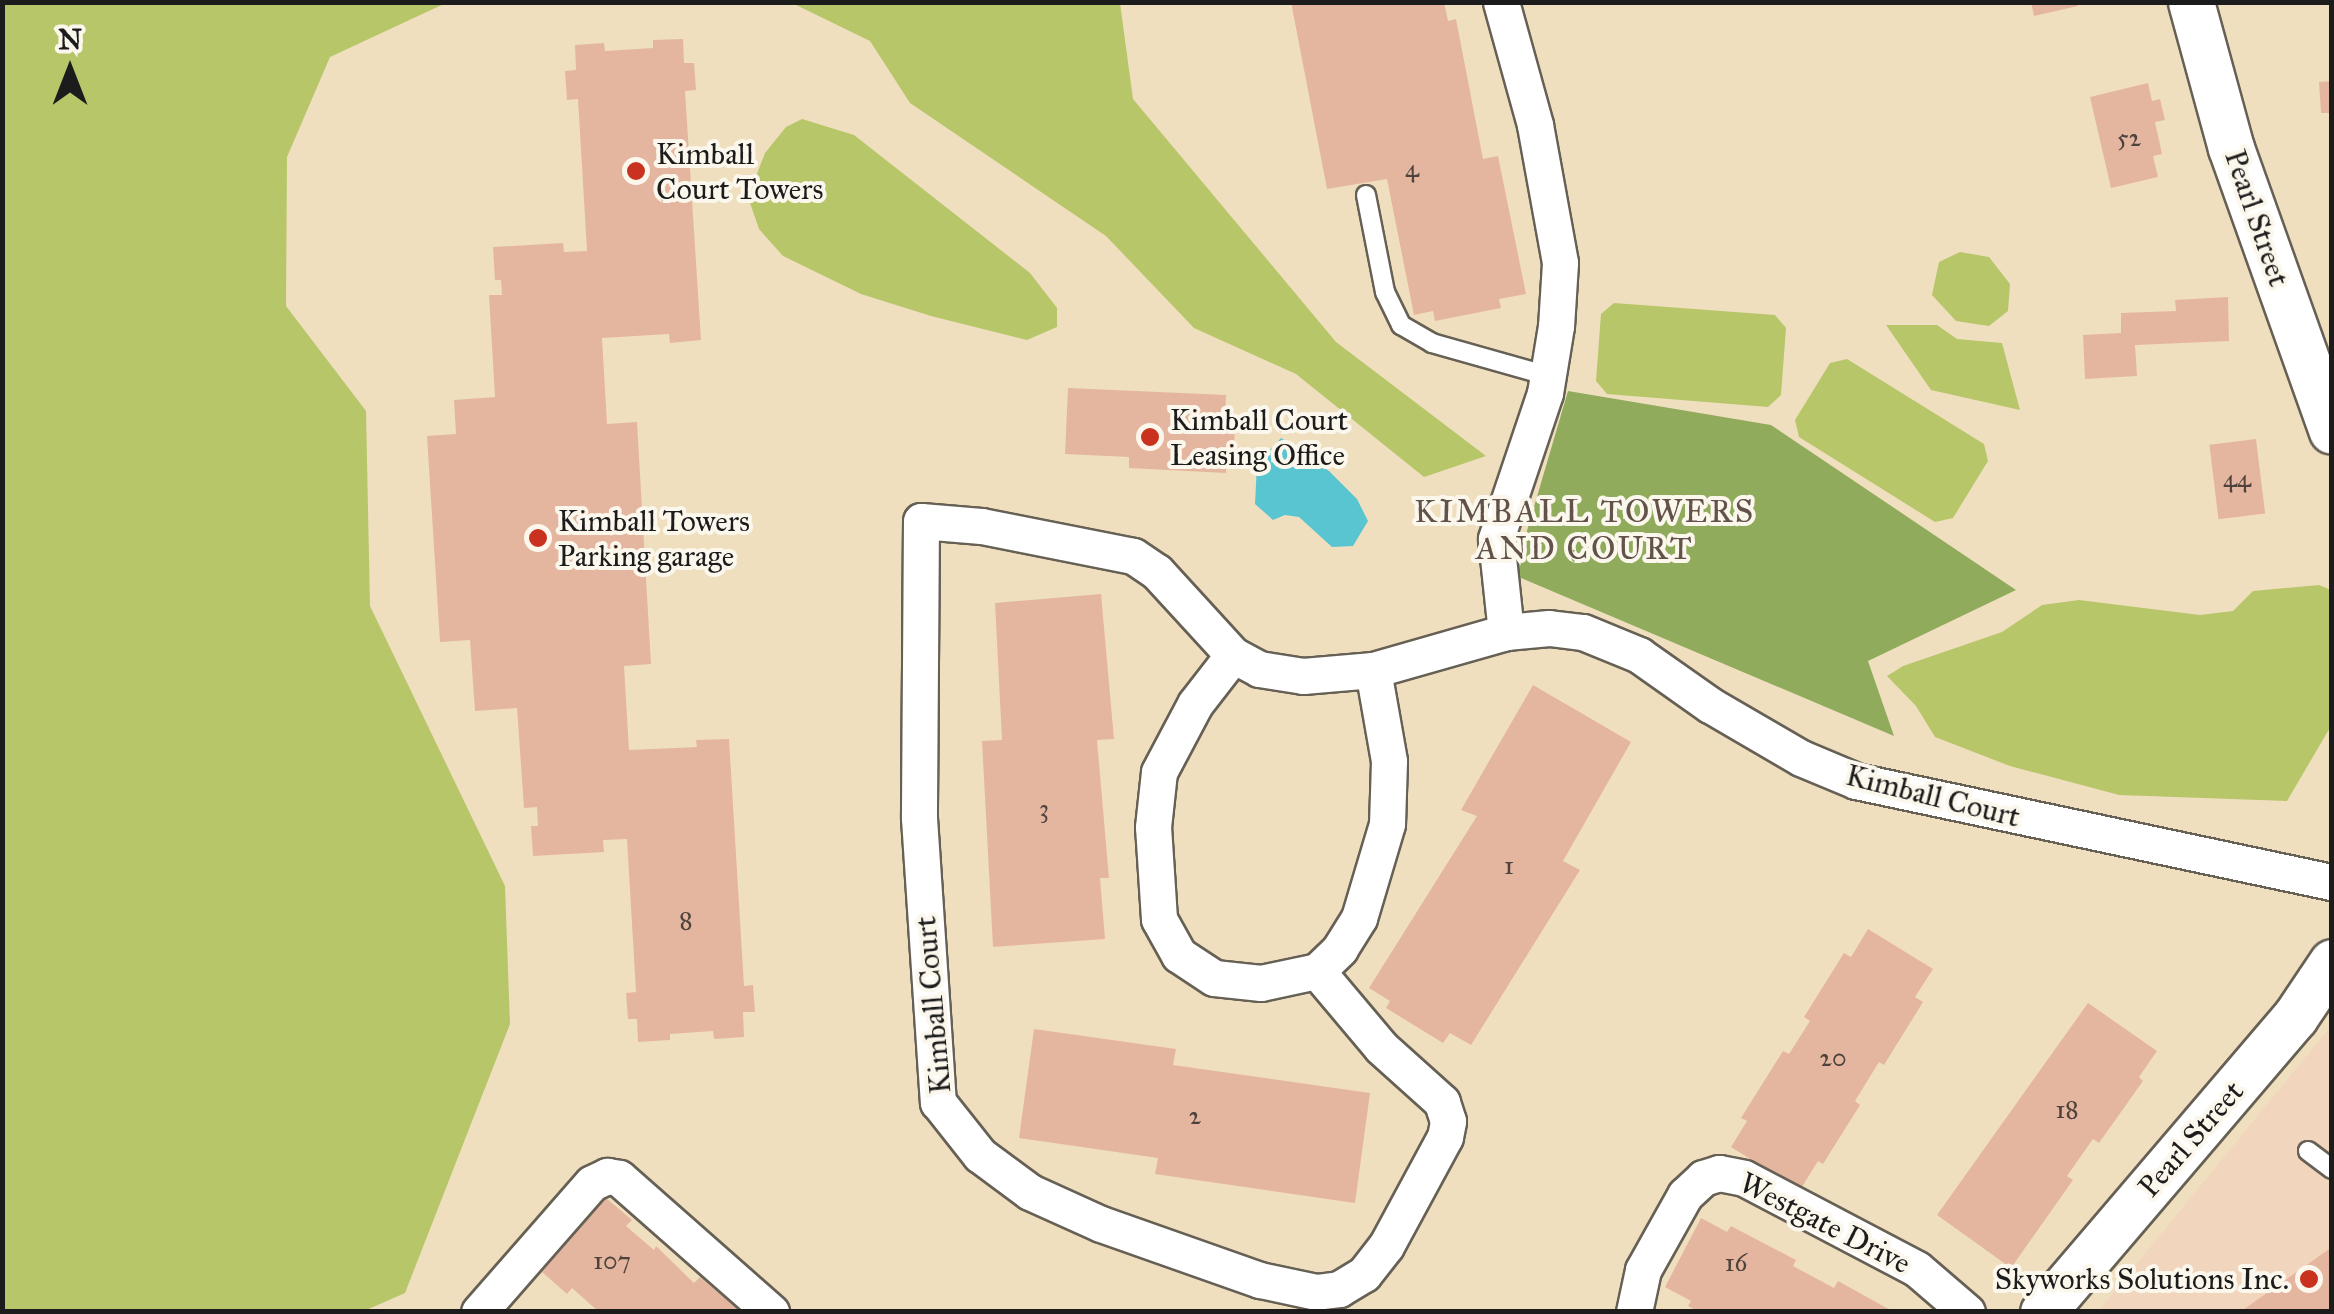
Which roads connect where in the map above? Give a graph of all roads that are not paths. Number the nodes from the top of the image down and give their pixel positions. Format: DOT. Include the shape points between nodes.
graph roads {
  1 [pos="1500,2"];
  2 [pos="2191,2"];
  3 [pos="1366,195"];
  4 [pos="1548,376"];
  5 [pos="2332,431"];
  6 [pos="1506,632"];
  7 [pos="1233,655"];
  8 [pos="1374,670"];
  9 [pos="2332,882"];
  10 [pos="2332,962"];
  11 [pos="1317,971"];
  12 [pos="2308,1151"];
  13 [pos="2332,1170"];
  14 [pos="479,1312"];
  15 [pos="771,1312"];
  16 [pos="1634,1312"];
  17 [pos="1967,1312"];
  18 [pos="2043,1312"];
  1 -- 4 [label="street" via="1557,235 1558,304"];
  2 -- 5 [label="street, Pearl Street" via="2231,148"];
  3 -- 4 [label="lane" via="1385,292 1401,324 1432,343"];
  4 -- 6 [label="street" via="1496,540"];
  6 -- 8 [label="street, Kimball Court"];
  6 -- 9 [label="street, Kimball Court" via="1560,628 1616,643 1748,729 1856,781"];
  7 -- 8 [label="street, Kimball Court" via="1259,669 1303,676"];
  7 -- 11 [label="street" via="1185,718 1159,772 1153,827 1159,919 1179,956 1214,978 1260,983"];
  7 -- 11 [label="street, Kimball Court" via="1165,579 1134,556 921,521 919,818 938,1102 991,1166 1067,1210 1260,1280 1296,1290 1339,1290 1364,1274 1386,1246 1448,1121 1440,1099 1381,1046"];
  8 -- 11 [label="street" via="1389,760 1387,824 1358,918"];
  10 -- 18 [label="street, Pearl Street" via="2295,1017"];
  12 -- 13 [label="lane"];
  14 -- 15 [label="street" via="592,1183 611,1176"];
  16 -- 17 [label="street, Westgate Drive" via="1644,1270 1685,1195 1719,1173 1744,1178 1917,1269"];
}
